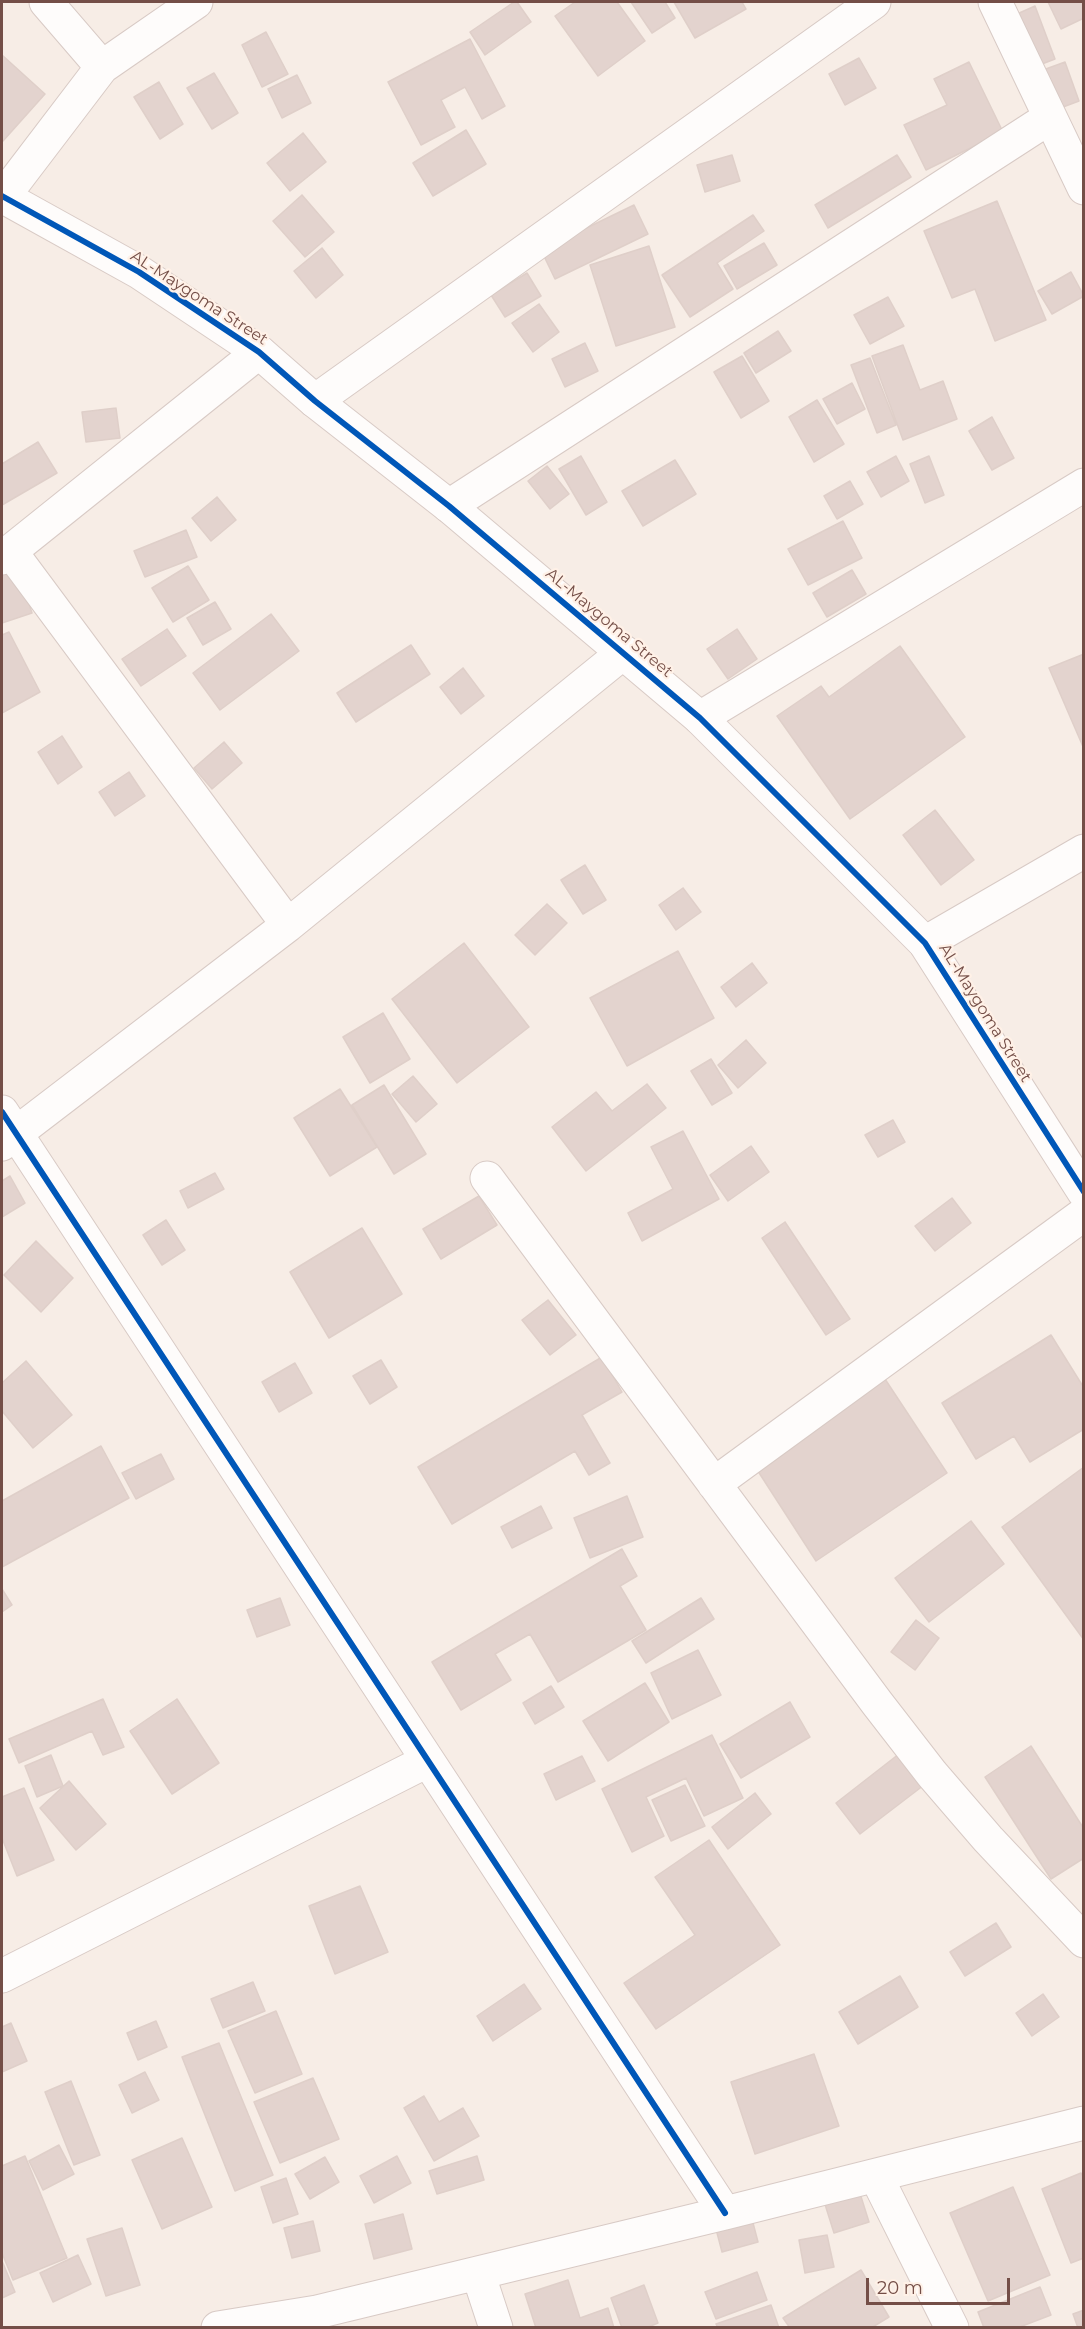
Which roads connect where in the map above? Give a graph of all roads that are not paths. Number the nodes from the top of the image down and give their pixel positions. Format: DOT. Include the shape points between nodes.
graph roads {
  1 [pos="46,2"];
  2 [pos="196,2"];
  3 [pos="874,2"];
  4 [pos="995,2"];
  5 [pos="102,67"];
  6 [pos="1049,118"];
  7 [pos="1083,188"];
  8 [pos="2,196"];
  9 [pos="259,352"];
  10 [pos="315,401"];
  11 [pos="1083,485"];
  12 [pos="449,506"];
  13 [pos="6,555"];
  14 [pos="624,652"];
  15 [pos="700,718"];
  16 [pos="1083,851"];
  17 [pos="288,925"];
  18 [pos="925,943"];
  19 [pos="6,1130"];
  20 [pos="487,1178"];
  21 [pos="1083,1192"];
  22 [pos="1083,1214"];
  23 [pos="714,1484"];
  24 [pos="427,1761"];
  25 [pos="1083,1941"];
  26 [pos="2,1976"];
  27 [pos="1083,2123"];
  28 [pos="876,2176"];
  29 [pos="725,2213"];
  30 [pos="478,2273"];
  31 [pos="218,2328"];
  32 [pos="496,2328"];
  33 [pos="952,2328"];
  1 -- 5 [label="street"];
  2 -- 5 [label="street"];
  3 -- 10 [label="street"];
  4 -- 6 [label="street"];
  5 -- 8 [label="street"];
  6 -- 7 [label="street"];
  6 -- 12 [label="street"];
  8 -- 9 [label="street, AL-Maygoma Street" via="139,272"];
  9 -- 10 [label="street, AL-Maygoma Street"];
  9 -- 13 [label="street"];
  10 -- 12 [label="street, AL-Maygoma Street"];
  11 -- 15 [label="street"];
  12 -- 14 [label="street, AL-Maygoma Street"];
  13 -- 17 [label="street"];
  14 -- 15 [label="street, AL-Maygoma Street"];
  14 -- 17 [label="street"];
  15 -- 18 [label="street, AL-Maygoma Street"];
  16 -- 18 [label="street"];
  17 -- 19 [label="street"];
  18 -- 21 [label="street, AL-Maygoma Street"];
  19 -- 24 [label="street"];
  20 -- 23 [label="street"];
  22 -- 23 [label="street"];
  23 -- 25 [label="street" via="932,1774"];
  24 -- 26 [label="street"];
  24 -- 29 [label="street"];
  27 -- 28 [label="street"];
  28 -- 29 [label="street"];
  28 -- 33 [label="street"];
  29 -- 30 [label="street"];
  30 -- 31 [label="street" via="317,2312"];
  30 -- 32 [label="street"];
}
